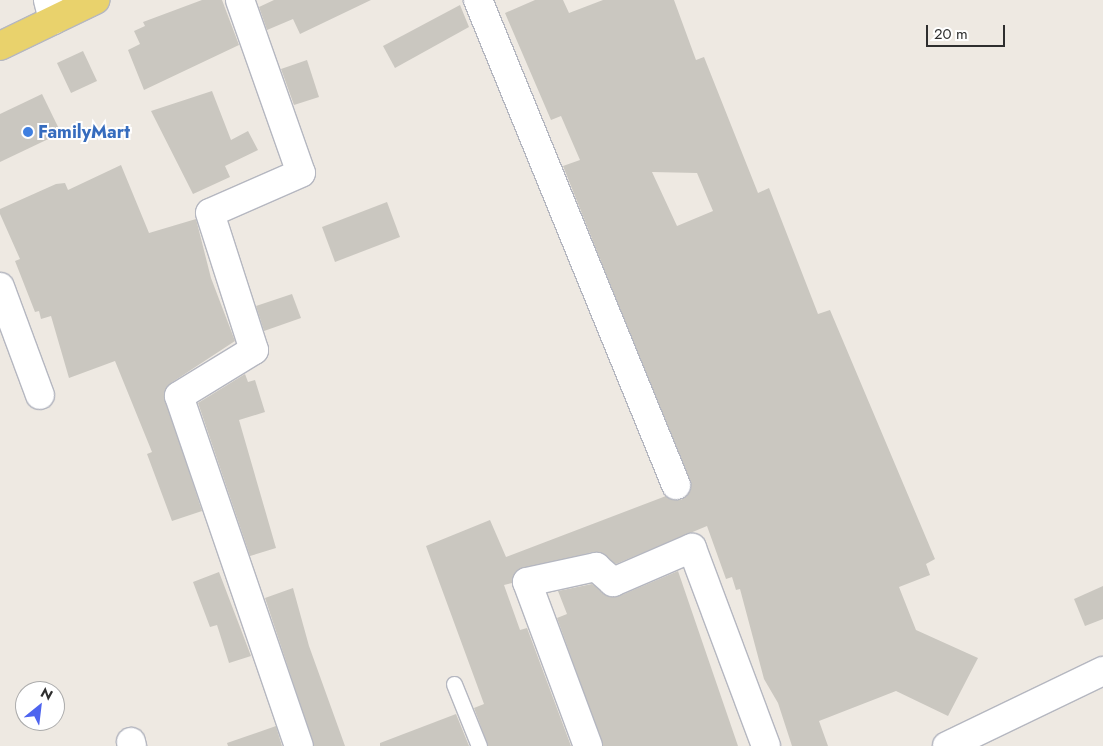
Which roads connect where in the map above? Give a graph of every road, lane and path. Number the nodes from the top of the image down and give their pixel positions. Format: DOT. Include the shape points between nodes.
graph roads {
  1 [pos="95,0"];
  2 [pos="240,0"];
  3 [pos="478,0"];
  4 [pos="51,10"];
  5 [pos="0,46"];
  6 [pos="0,287"];
  7 [pos="40,395"];
  8 [pos="676,485"];
  9 [pos="1103,671"];
  10 [pos="454,684"];
  11 [pos="300,746"];
  12 [pos="479,746"];
  13 [pos="588,746"];
  14 [pos="766,746"];
  15 [pos="947,746"];
  1 -- 4 [label="main road"];
  2 -- 11 [label="street" via="301,172 210,213 254,350 179,396"];
  3 -- 8 [label="street"];
  4 -- 5 [label="main road"];
  6 -- 7 [label="street"];
  9 -- 15 [label="street"];
  10 -- 12 [label="lane"];
  13 -- 14 [label="street" via="527,582 596,567 613,582 692,548"];
}
